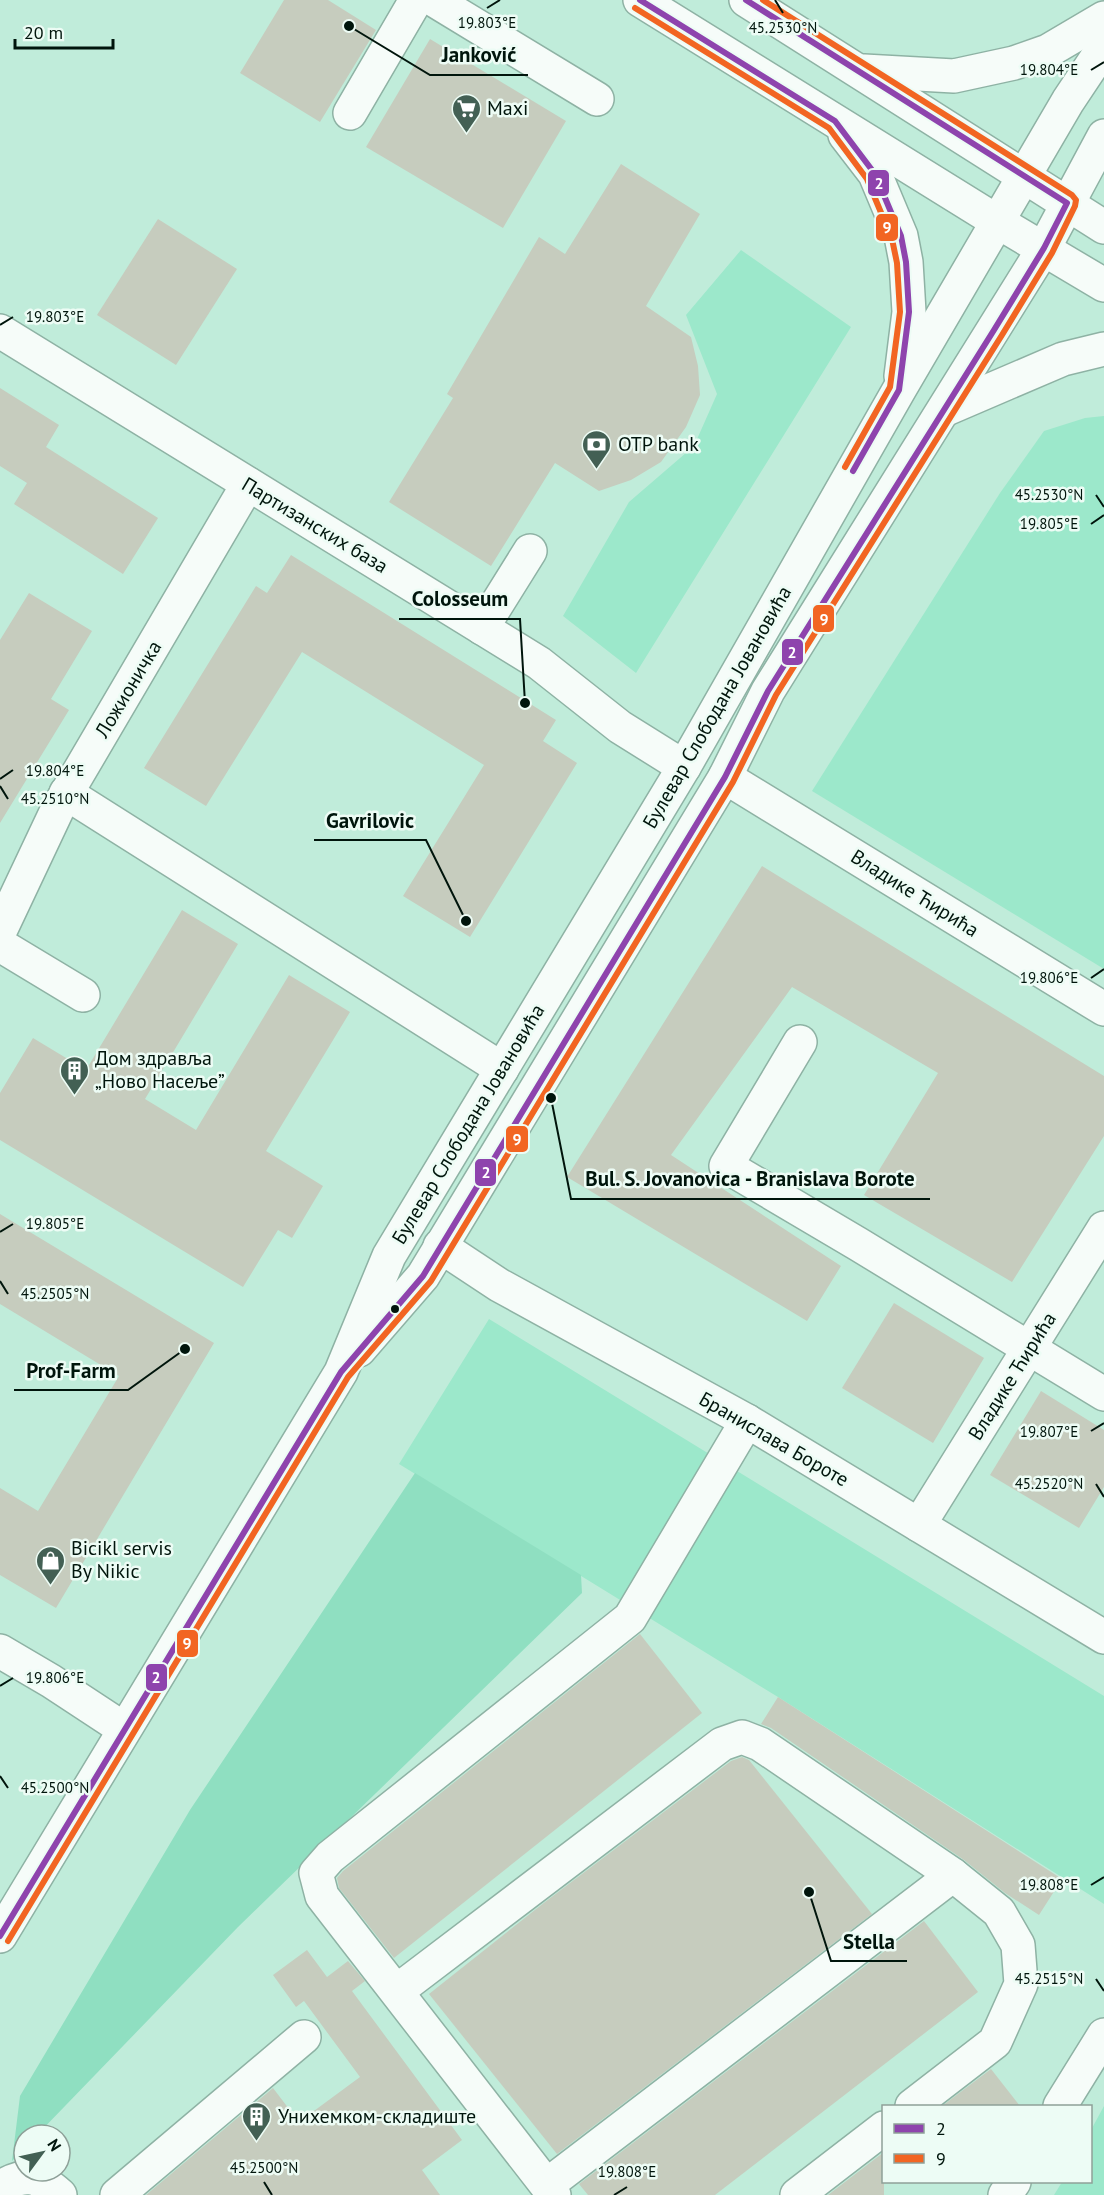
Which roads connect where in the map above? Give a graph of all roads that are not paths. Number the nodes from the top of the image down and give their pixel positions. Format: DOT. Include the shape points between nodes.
graph roads {
  1 [pos="416,0"];
  2 [pos="434,0"];
  3 [pos="640,0"];
  4 [pos="746,0"];
  5 [pos="1104,18"];
  6 [pos="1104,47"];
  7 [pos="860,71"];
  8 [pos="597,99"];
  9 [pos="350,113"];
  10 [pos="835,121"];
  11 [pos="1104,136"];
  12 [pos="1024,178"];
  13 [pos="1067,203"];
  14 [pos="998,222"];
  15 [pos="1104,226"];
  16 [pos="1044,248"];
  17 [pos="1104,285"];
  18 [pos="0,331"];
  19 [pos="1104,349"];
  20 [pos="899,390"];
  21 [pos="944,410"];
  22 [pos="248,484"];
  23 [pos="530,551"];
  24 [pos="482,628"];
  25 [pos="684,767"];
  26 [pos="725,777"];
  27 [pos="66,793"];
  28 [pos="0,932"];
  29 [pos="0,945"];
  30 [pos="83,995"];
  31 [pos="1104,1008"];
  32 [pos="800,1042"];
  33 [pos="502,1069"];
  34 [pos="1104,1228"];
  35 [pos="440,1246"];
  36 [pos="1029,1349"];
  37 [pos="341,1372"];
  38 [pos="1104,1394"];
  39 [pos="747,1421"];
  40 [pos="919,1525"];
  41 [pos="1104,1637"];
  42 [pos="0,1652"];
  43 [pos="124,1730"];
  44 [pos="953,1875"];
  45 [pos="0,1936"];
  46 [pos="397,1991"];
  47 [pos="1104,2035"];
  48 [pos="304,2037"];
  49 [pos="913,2105"];
  50 [pos="1061,2105"];
  51 [pos="882,2130"];
  52 [pos="0,2188"];
  53 [pos="551,2190"];
  54 [pos="60,2195"];
  55 [pos="117,2195"];
  56 [pos="797,2195"];
  1 -- 9 [label="street"];
  2 -- 8 [label="street"];
  3 -- 10 [label="street"];
  4 -- 7 [label="street"];
  5 -- 7 [label="street" via="1048,51 1014,63 954,76"];
  6 -- 12 [label="street, Булевар Слободана Јовановића"];
  7 -- 12 [label="street"];
  10 -- 14 [label="street"];
  10 -- 20 [label="street" via="875,174 901,236 909,312"];
  11 -- 13 [label="street, Булевар Слободана Јовановића"];
  12 -- 13 [label="street"];
  12 -- 14 [label="street, Булевар Слободана Јовановића"];
  13 -- 15 [label="street"];
  13 -- 16 [label="street, Булевар Слободана Јовановића"];
  14 -- 16 [label="street"];
  14 -- 20 [label="street, Булевар Слободана Јовановића"];
  16 -- 17 [label="street"];
  16 -- 21 [label="street, Булевар Слободана Јовановића"];
  18 -- 22 [label="street, Партизанских база"];
  19 -- 21 [label="street" via="1063,359"];
  20 -- 25 [label="street, Булевар Слободана Јовановића"];
  21 -- 26 [label="street, Булевар Слободана Јовановића" via="768,691"];
  22 -- 24 [label="street, Партизанских база"];
  22 -- 27 [label="street, Ложионичка"];
  23 -- 24 [label="street"];
  24 -- 25 [label="street, Партизанских база" via="539,663 620,727"];
  25 -- 33 [label="street, Булевар Слободана Јовановића"];
  26 -- 31 [label="street, Владике Ћирића"];
  26 -- 35 [label="street, Булевар Слободана Јовановића"];
  27 -- 28 [label="street, Ложионичка"];
  27 -- 33 [label="street"];
  29 -- 30 [label="street"];
  32 -- 36 [label="street" via="726,1166"];
  33 -- 37 [label="street, Булевар Слободана Јовановића" via="389,1256"];
  34 -- 36 [label="street, Владике Ћирића"];
  35 -- 37 [label="street, Булевар Слободана Јовановића" via="423,1276"];
  35 -- 39 [label="street, Бранислава Бороте" via="500,1285"];
  36 -- 38 [label="street"];
  36 -- 40 [label="street, Владике Ћирића"];
  37 -- 43 [label="street, Булевар Слободана Јовановића"];
  39 -- 40 [label="street, Бранислава Бороте"];
  39 -- 46 [label="street" via="630,1618 330,1857 316,1873 322,1896"];
  40 -- 41 [label="street, Бранислава Бороте"];
  42 -- 43 [label="street"];
  43 -- 45 [label="street, Булевар Слободана Јовановића"];
  44 -- 46 [label="street" via="760,1744 742,1737 722,1744"];
  44 -- 49 [label="street" via="999,1912 1018,1945 1021,1984 995,2042"];
  44 -- 53 [label="street"];
  46 -- 53 [label="street"];
  47 -- 50 [label="street"];
  48 -- 55 [label="street"];
  51 -- 56 [label="street"];
  52 -- 54 [label="street" via="19,2178 33,2177"];
}
